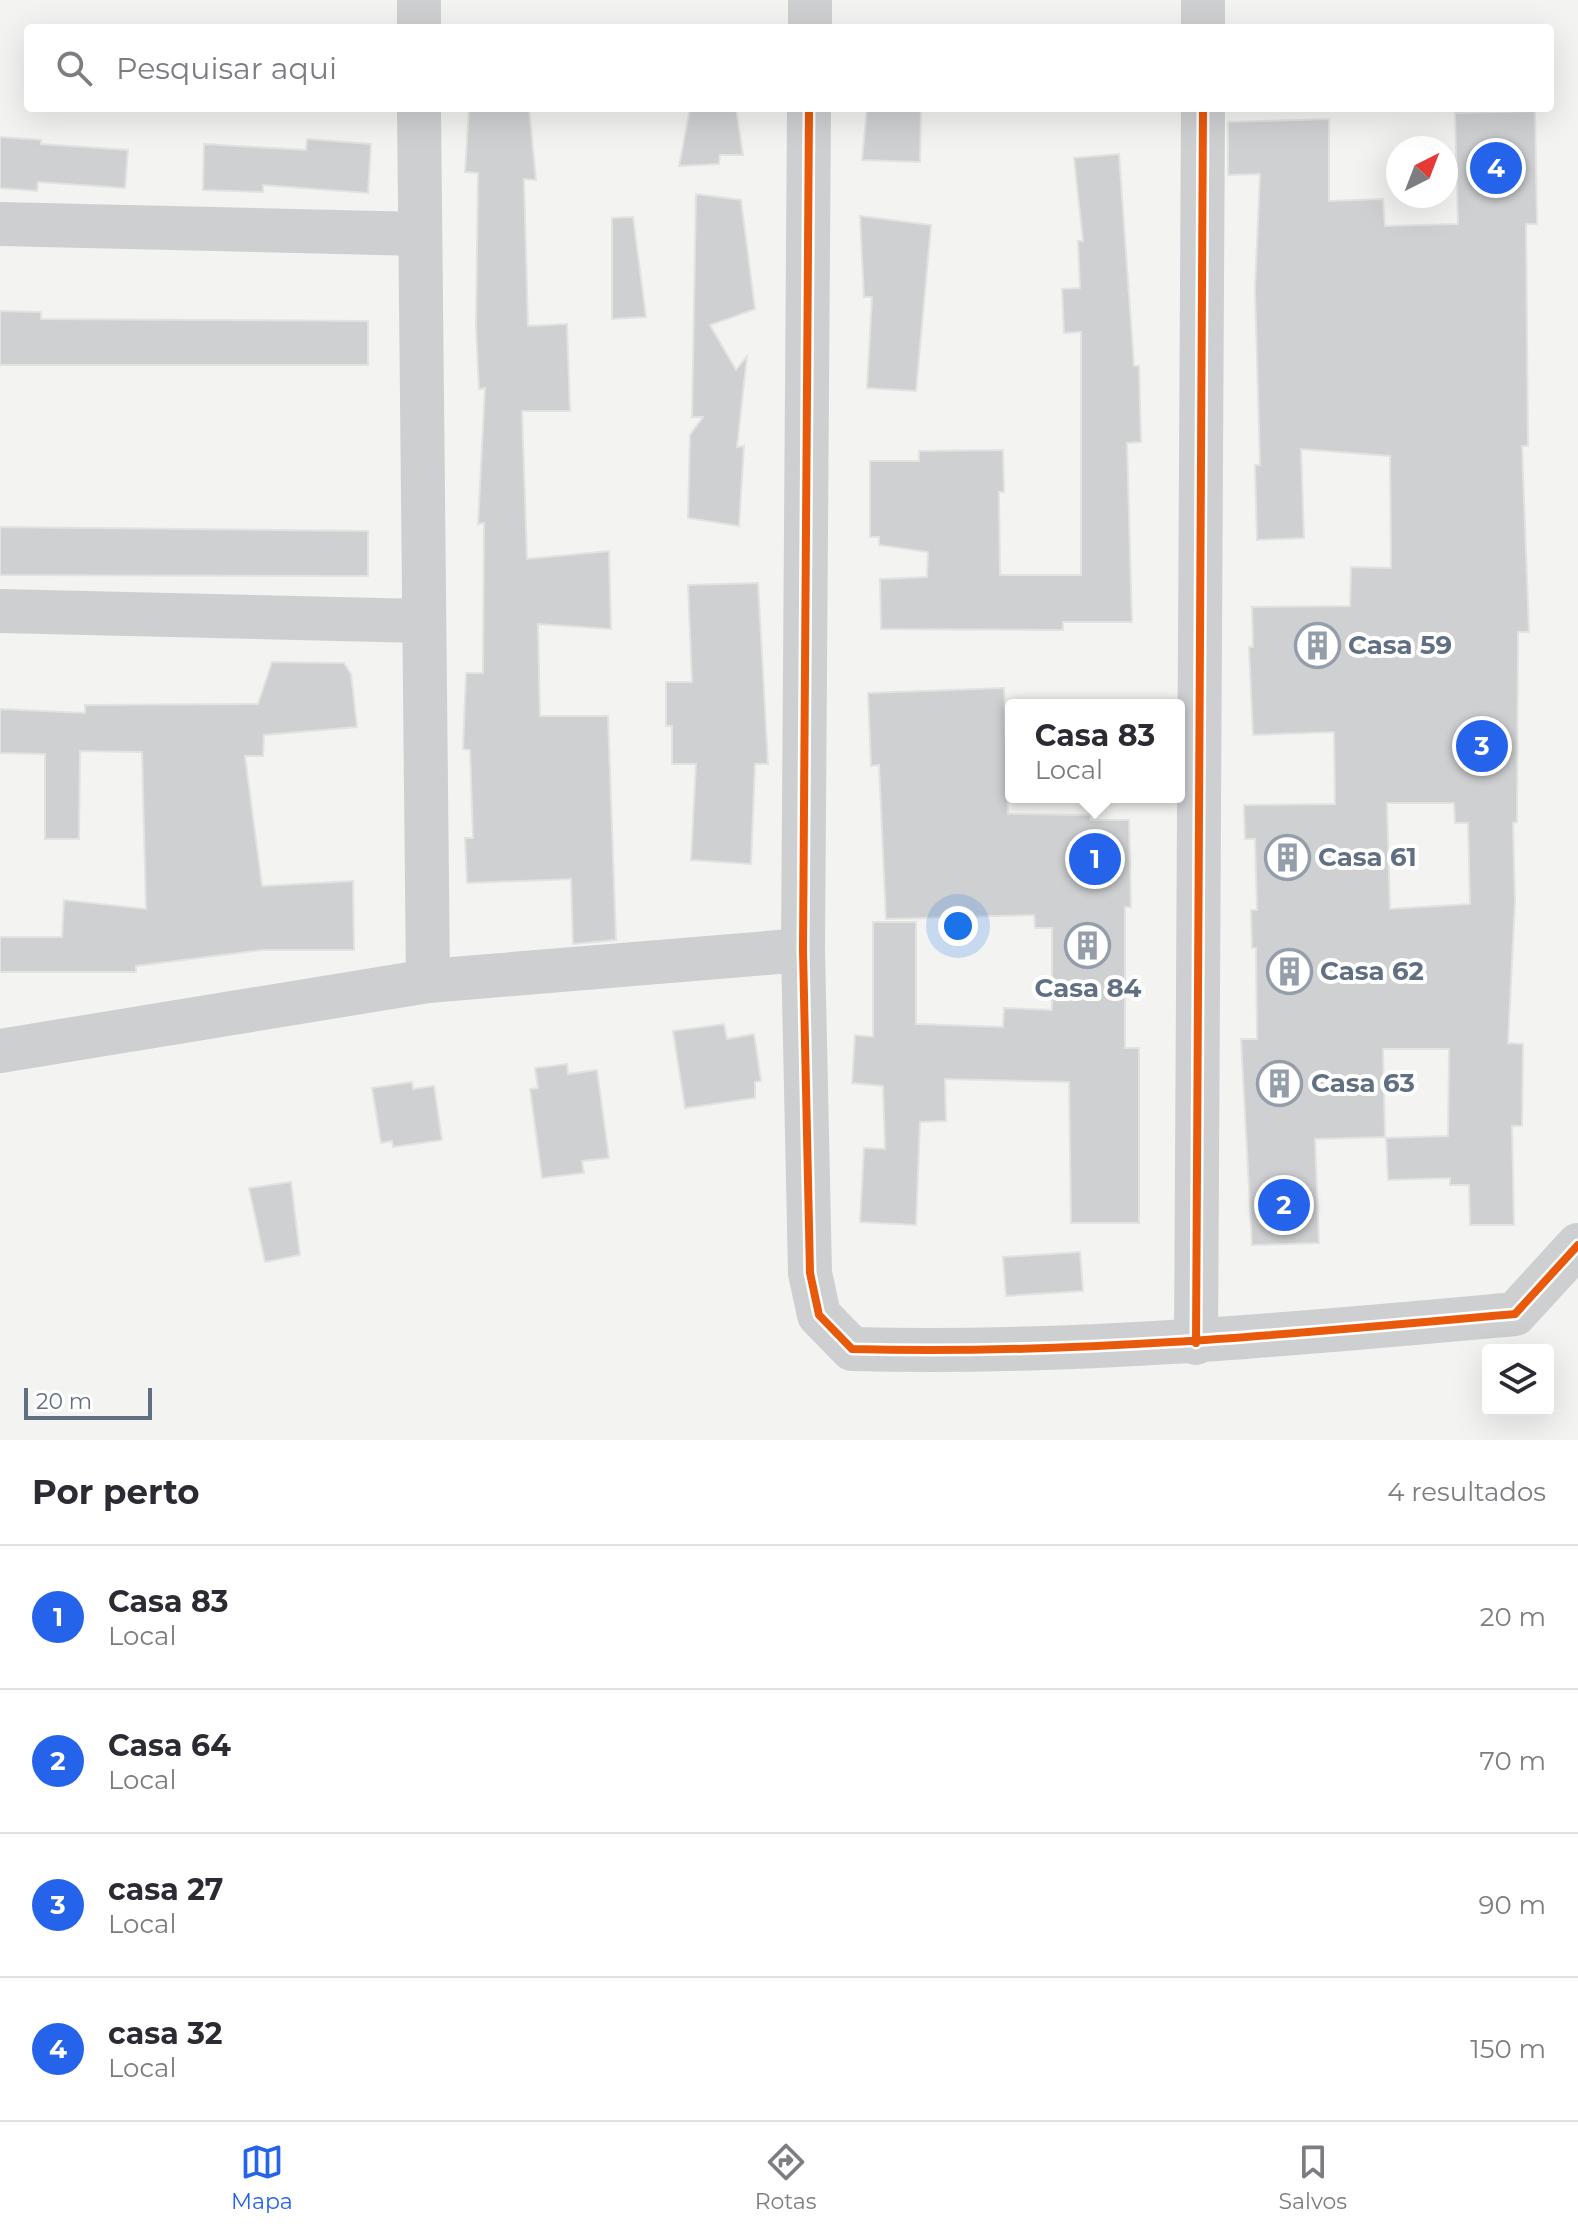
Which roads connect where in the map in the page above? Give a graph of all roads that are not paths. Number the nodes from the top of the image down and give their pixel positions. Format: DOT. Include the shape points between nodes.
graph roads {
  1 [pos="419,0"];
  2 [pos="810,0"];
  3 [pos="1203,0"];
  4 [pos="419,24"];
  5 [pos="810,24"];
  6 [pos="1203,24"];
  7 [pos="419,112"];
  8 [pos="809,112"];
  9 [pos="1203,112"];
  10 [pos="0,224"];
  11 [pos="420,234"];
  12 [pos="0,611"];
  13 [pos="424,621"];
  14 [pos="803,950"];
  15 [pos="428,981"];
  16 [pos="0,1051"];
  17 [pos="1578,1245"];
  18 [pos="1196,1343"];
  1 -- 4 [label="street"];
  2 -- 5 [label="street"];
  3 -- 6 [label="street"];
  7 -- 11 [label="street"];
  8 -- 14 [label="street"];
  9 -- 18 [label="street"];
  10 -- 11 [label="street"];
  11 -- 13 [label="street"];
  12 -- 13 [label="street"];
  13 -- 15 [label="street"];
  14 -- 15 [label="street"];
  14 -- 18 [label="street" via="810,1273 819,1315 852,1349"];
  15 -- 16 [label="street"];
  17 -- 18 [label="street" via="1515,1314"];
}
